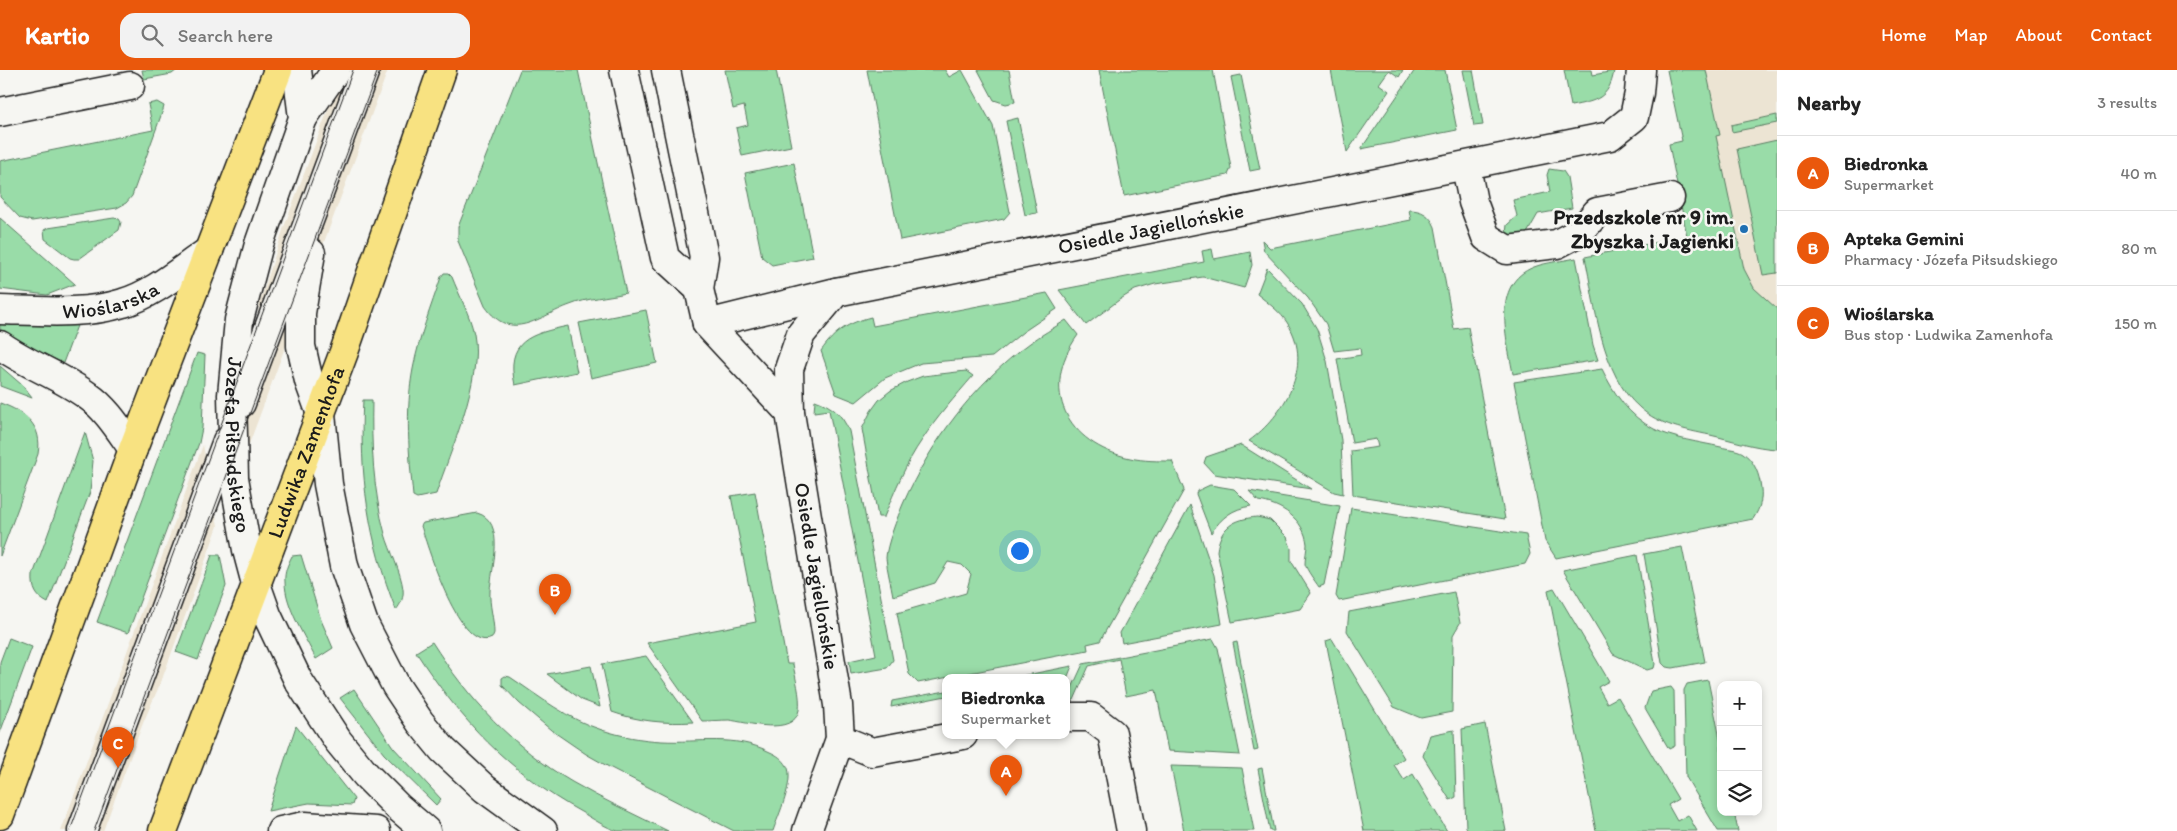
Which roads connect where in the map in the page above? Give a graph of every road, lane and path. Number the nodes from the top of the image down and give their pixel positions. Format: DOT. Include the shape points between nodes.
graph roads {
  1 [pos="278,70"];
  2 [pos="297,70"];
  3 [pos="336,70"];
  4 [pos="365,70"];
  5 [pos="442,70"];
  6 [pos="624,70"];
  7 [pos="666,70"];
  8 [pos="1641,70"];
  9 [pos="130,86"];
  10 [pos="0,112"];
  11 [pos="303,118"];
  12 [pos="1466,167"];
  13 [pos="321,190"];
  14 [pos="1670,198"];
  15 [pos="209,251"];
  16 [pos="700,289"];
  17 [pos="836,292"];
  18 [pos="0,310"];
  19 [pos="707,324"];
  20 [pos="0,345"];
  21 [pos="790,413"];
  22 [pos="321,414"];
  23 [pos="233,426"];
  24 [pos="133,449"];
  25 [pos="256,584"];
  26 [pos="1070,717"];
  27 [pos="840,739"];
  28 [pos="942,739"];
  29 [pos="0,815"];
  30 [pos="82,831"];
  31 [pos="163,831"];
  32 [pos="281,831"];
  33 [pos="376,831"];
  34 [pos="426,831"];
  35 [pos="543,831"];
  36 [pos="807,831"];
  37 [pos="1131,831"];
  1 -- 15 [label="main road"];
  2 -- 11 [label="street, Józefa Piłsudskiego"];
  3 -- 11 [label="street"];
  4 -- 13 [label="street"];
  5 -- 22 [label="main road, Ludwika Zamenhofa"];
  6 -- 16 [label="street" via="665,258"];
  7 -- 16 [label="street" via="704,257"];
  8 -- 12 [label="street, Osiedle Jagiellońskie" via="1634,117 1610,136"];
  9 -- 10 [label="street"];
  11 -- 23 [label="street, Józefa Piłsudskiego" via="260,244 239,320 232,395"];
  12 -- 14 [label="street" via="1473,202 1486,236 1507,250 1557,244 1580,232 1597,212"];
  12 -- 17 [label="street, Osiedle Jagiellońskie"];
  13 -- 22 [label="street" via="300,330 309,381"];
  13 -- 23 [label="street"];
  15 -- 18 [label="street, Wioślarska" via="151,290 124,303 98,308"];
  15 -- 24 [label="main road"];
  16 -- 19 [label="street"];
  17 -- 19 [label="street, Osiedle Jagiellońskie"];
  17 -- 21 [label="street, Osiedle Jagiellońskie" via="801,334 789,369"];
  19 -- 21 [label="street"];
  20 -- 24 [label="street" via="89,396 112,419"];
  21 -- 27 [label="street, Osiedle Jagiellońskie" via="837,696"];
  22 -- 25 [label="main road, Ludwika Zamenhofa"];
  22 -- 35 [label="street" via="328,484 344,566 364,624 396,686 443,750 485,789"];
  23 -- 25 [label="street, Józefa Piłsudskiego" via="234,478"];
  23 -- 30 [label="street"];
  24 -- 29 [label="main road"];
  25 -- 31 [label="main road, Ludwika Zamenhofa"];
  25 -- 34 [label="street, Józefa Piłsudskiego" via="283,652 338,741 366,775"];
  26 -- 37 [label="street" via="1090,717 1112,734"];
  27 -- 28 [label="street" via="872,752"];
  27 -- 36 [label="street, Osiedle Jagiellońskie"];
  32 -- 33 [label="street" via="306,826"];
}
